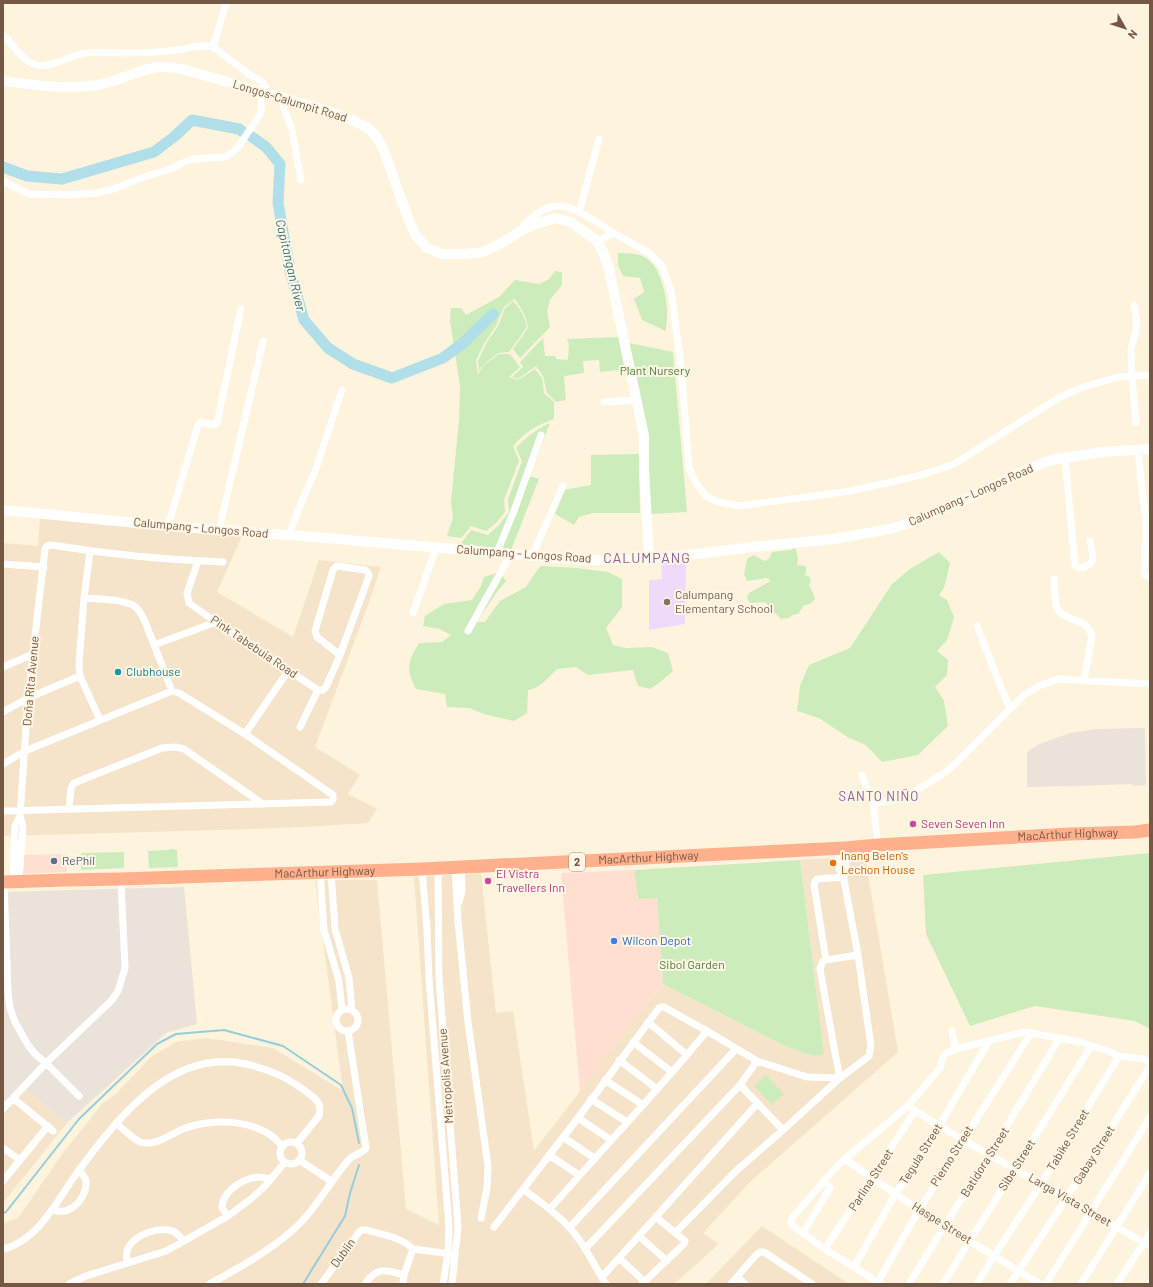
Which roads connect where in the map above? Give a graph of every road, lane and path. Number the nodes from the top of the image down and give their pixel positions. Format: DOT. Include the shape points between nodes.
graph roads {
  1 [pos="226,3"];
  2 [pos="3,35"];
  3 [pos="213,47"];
  4 [pos="3,81"];
  5 [pos="271,94"];
  6 [pos="599,138"];
  7 [pos="301,180"];
  8 [pos="3,181"];
  9 [pos="579,212"];
  10 [pos="519,232"];
  11 [pos="614,233"];
  12 [pos="597,241"];
  13 [pos="1134,305"];
  14 [pos="241,309"];
  15 [pos="263,341"];
  16 [pos="1150,375"];
  17 [pos="1132,377"];
  18 [pos="342,390"];
  19 [pos="637,400"];
  20 [pos="604,402"];
  21 [pos="1136,423"];
  22 [pos="541,435"];
  23 [pos="1150,449"];
  24 [pos="1138,450"];
  25 [pos="1065,458"];
  26 [pos="563,486"];
  27 [pos="3,510"];
  28 [pos="168,526"];
  29 [pos="219,530"];
  30 [pos="289,535"];
  31 [pos="1090,541"];
  32 [pos="436,548"];
  33 [pos="90,551"];
  34 [pos="496,552"];
  35 [pos="511,554"];
  36 [pos="532,556"];
  37 [pos="649,558"];
  38 [pos="198,561"];
  39 [pos="223,562"];
  40 [pos="3,564"];
  41 [pos="44,567"];
  42 [pos="1150,577"];
  43 [pos="1054,579"];
  44 [pos="84,598"];
  45 [pos="412,613"];
  46 [pos="216,622"];
  47 [pos="977,626"];
  48 [pos="468,631"];
  49 [pos="154,645"];
  50 [pos="33,654"];
  51 [pos="340,655"];
  52 [pos="3,667"];
  53 [pos="288,671"];
  54 [pos="80,676"];
  55 [pos="1084,680"];
  56 [pos="1150,684"];
  57 [pos="318,690"];
  58 [pos="172,691"];
  59 [pos="28,698"];
  60 [pos="1010,708"];
  61 [pos="3,712"];
  62 [pos="100,720"];
  63 [pos="300,727"];
  64 [pos="245,734"];
  65 [pos="25,751"];
  66 [pos="3,764"];
  67 [pos="862,775"];
  68 [pos="263,804"];
  69 [pos="873,804"];
  70 [pos="68,809"];
  71 [pos="3,811"];
  72 [pos="20,813"];
  73 [pos="1150,830"];
  74 [pos="878,845"];
  75 [pos="841,848"];
  76 [pos="458,867"];
  77 [pos="438,868"];
  78 [pos="422,869"];
  79 [pos="325,872"];
  80 [pos="844,876"];
  81 [pos="121,879"];
  82 [pos="10,882"];
  83 [pos="438,884"];
  84 [pos="424,886"];
  85 [pos="335,929"];
  86 [pos="324,930"];
  87 [pos="858,955"];
  88 [pos="826,960"];
  89 [pos="342,1010"];
  90 [pos="352,1010"];
  91 [pos="648,1022"];
  92 [pos="348,1031"];
  93 [pos="707,1031"];
  94 [pos="952,1031"];
  95 [pos="1031,1033"];
  96 [pos="1059,1039"];
  97 [pos="989,1041"];
  98 [pos="632,1042"];
  99 [pos="1091,1046"];
  100 [pos="736,1049"];
  101 [pos="956,1049"];
  102 [pos="687,1055"];
  103 [pos="1119,1056"];
  104 [pos="619,1060"];
  105 [pos="758,1061"];
  106 [pos="1150,1062"];
  107 [pos="46,1063"];
  108 [pos="1150,1066"];
  109 [pos="672,1072"];
  110 [pos="840,1078"];
  111 [pos="605,1080"];
  112 [pos="740,1085"];
  113 [pos="657,1089"];
  114 [pos="80,1096"];
  115 [pos="13,1098"];
  116 [pos="591,1099"];
  117 [pos="757,1104"];
  118 [pos="642,1105"];
  119 [pos="908,1106"];
  120 [pos="3,1110"];
  121 [pos="915,1111"];
  122 [pos="1150,1117"];
  123 [pos="578,1118"];
  124 [pos="627,1122"];
  125 [pos="116,1123"];
  126 [pos="939,1126"];
  127 [pos="783,1130"];
  128 [pos="563,1138"];
  129 [pos="610,1140"];
  130 [pos="963,1140"];
  131 [pos="297,1144"];
  132 [pos="282,1146"];
  133 [pos="3,1148"];
  134 [pos="990,1154"];
  135 [pos="549,1155"];
  136 [pos="594,1158"];
  137 [pos="845,1159"];
  138 [pos="20,1160"];
  139 [pos="299,1160"];
  140 [pos="285,1162"];
  141 [pos="1015,1169"];
  142 [pos="79,1170"];
  143 [pos="1150,1173"];
  144 [pos="579,1176"];
  145 [pos="4,1178"];
  146 [pos="873,1178"];
  147 [pos="272,1179"];
  148 [pos="824,1180"];
  149 [pos="331,1181"];
  150 [pos="1041,1184"];
  151 [pos="523,1189"];
  152 [pos="896,1193"];
  153 [pos="1066,1199"];
  154 [pos="550,1209"];
  155 [pos="52,1210"];
  156 [pos="919,1210"];
  157 [pos="1092,1213"];
  158 [pos="228,1216"];
  159 [pos="656,1217"];
  160 [pos="481,1218"];
  161 [pos="945,1225"];
  162 [pos="494,1227"];
  163 [pos="570,1227"];
  164 [pos="1117,1227"];
  165 [pos="675,1233"];
  166 [pos="803,1233"];
  167 [pos="1150,1233"];
  168 [pos="639,1236"];
  169 [pos="970,1240"];
  170 [pos="184,1242"];
  171 [pos="1147,1244"];
  172 [pos="4,1248"];
  173 [pos="413,1249"];
  174 [pos="585,1249"];
  175 [pos="825,1249"];
  176 [pos="448,1253"];
  177 [pos="456,1254"];
  178 [pos="3,1256"];
  179 [pos="994,1256"];
  180 [pos="619,1258"];
  181 [pos="667,1261"];
  182 [pos="127,1263"];
  183 [pos="854,1267"];
  184 [pos="1018,1271"];
  185 [pos="404,1275"];
  186 [pos="602,1277"];
  187 [pos="737,1278"];
  188 [pos="801,1281"];
  189 [pos="644,1283"];
  190 [pos="879,1283"];
  191 [pos="70,1284"];
  192 [pos="209,1284"];
  193 [pos="321,1284"];
  194 [pos="365,1284"];
  195 [pos="403,1284"];
  196 [pos="443,1284"];
  197 [pos="452,1284"];
  198 [pos="606,1284"];
  199 [pos="731,1284"];
  200 [pos="745,1284"];
  201 [pos="812,1284"];
  202 [pos="909,1284"];
  203 [pos="943,1284"];
  204 [pos="978,1284"];
  205 [pos="1010,1284"];
  206 [pos="1040,1284"];
  207 [pos="1046,1284"];
  208 [pos="1081,1284"];
  209 [pos="1117,1284"];
  1 -- 3 [label="street"];
  2 -- 3 [label="street" via="32,64 40,65 53,64 87,53 159,52 199,46"];
  3 -- 5 [label="street" via="262,82"];
  4 -- 5 [label="street, Longos-Calumpit Road" via="61,88 98,85 160,66 182,69"];
  5 -- 7 [label="street" via="292,130"];
  5 -- 8 [label="street" via="238,147 225,157 186,160 171,169 95,193 29,194"];
  5 -- 10 [label="street, Longos-Calumpit Road" via="322,109 368,128 383,148 408,218 416,236 427,248 442,254 483,252"];
  6 -- 9 [label="street"];
  9 -- 10 [label="street" via="558,206 542,211 526,222"];
  9 -- 11 [label="street"];
  10 -- 12 [label="street, Longos-Calumpit Road" via="555,218 571,222"];
  11 -- 12 [label="street"];
  11 -- 17 [label="street" via="648,253 662,266 671,291 681,365 689,468 706,496 718,502 740,506 850,491 922,475 954,464 1060,397 1118,377"];
  12 -- 19 [label="street, Longos-Calumpit Road" via="609,268"];
  13 -- 17 [label="street" via="1137,322 1131,349"];
  14 -- 28 [label="street" via="217,423 214,425 201,422 198,425"];
  15 -- 29 [label="street"];
  16 -- 17 [label="street"];
  17 -- 21 [label="street"];
  18 -- 30 [label="street" via="316,469"];
  19 -- 20 [label="street"];
  19 -- 37 [label="street, Longos-Calumpit Road" via="644,436"];
  22 -- 34 [label="street" via="514,511"];
  23 -- 24 [label="street, Calumpang - Longos Road"];
  24 -- 25 [label="street, Calumpang - Longos Road"];
  24 -- 42 [label="street" via="1146,524 1144,574"];
  25 -- 31 [label="street" via="1077,567 1092,564"];
  25 -- 37 [label="street, Calumpang - Longos Road" via="1026,470 914,522 890,529 834,539"];
  26 -- 36 [label="street"];
  27 -- 28 [label="street, Calumpang - Longos Road"];
  28 -- 29 [label="street, Calumpang - Longos Road"];
  29 -- 30 [label="street, Calumpang - Longos Road"];
  30 -- 32 [label="street, Calumpang - Longos Road"];
  32 -- 34 [label="street, Calumpang - Longos Road"];
  32 -- 45 [label="street"];
  33 -- 38 [label="street"];
  33 -- 41 [label="street, Doña Rita Avenue" via="47,546"];
  33 -- 44 [label="street"];
  34 -- 35 [label="street, Calumpang - Longos Road"];
  35 -- 36 [label="street, Calumpang - Longos Road"];
  35 -- 48 [label="street"];
  36 -- 37 [label="street, Calumpang - Longos Road" via="581,560"];
  38 -- 39 [label="street"];
  38 -- 46 [label="street, Pink Tabebuia Road" via="187,599"];
  40 -- 41 [label="street"];
  41 -- 50 [label="street, Doña Rita Avenue"];
  43 -- 55 [label="street" via="1057,607 1060,612 1086,625 1091,631"];
  44 -- 49 [label="street" via="134,605 144,619"];
  44 -- 54 [label="street"];
  46 -- 49 [label="street"];
  46 -- 53 [label="street, Pink Tabebuia Road"];
  47 -- 60 [label="street"];
  49 -- 58 [label="street"];
  50 -- 52 [label="street"];
  50 -- 59 [label="street, Doña Rita Avenue"];
  51 -- 51 [label="street" via="317,637 315,631 333,570 337,566 365,570 369,576"];
  51 -- 57 [label="street" via="326,687"];
  53 -- 57 [label="street, Pink Tabebuia Road"];
  53 -- 64 [label="street"];
  54 -- 59 [label="street"];
  54 -- 62 [label="street"];
  55 -- 56 [label="street"];
  55 -- 60 [label="street" via="1058,679 1031,690"];
  57 -- 63 [label="street"];
  58 -- 62 [label="street"];
  58 -- 64 [label="street"];
  59 -- 61 [label="street"];
  59 -- 65 [label="street, Doña Rita Avenue"];
  60 -- 69 [label="street" via="950,768 903,798"];
  62 -- 65 [label="street"];
  64 -- 68 [label="street" via="333,795 331,802"];
  65 -- 66 [label="street"];
  65 -- 72 [label="street, Doña Rita Avenue"];
  67 -- 69 [label="street"];
  68 -- 70 [label="street"];
  68 -- 70 [label="street" via="184,749 168,747 74,783"];
  69 -- 74 [label="street"];
  70 -- 72 [label="street"];
  71 -- 72 [label="street"];
  72 -- 82 [label="street, Doña Rita Avenue" via="15,826"];
  73 -- 74 [label="highway, MacArthur Highway / 2"];
  74 -- 75 [label="highway, MacArthur Highway / 2"];
  75 -- 76 [label="highway, MacArthur Highway / 2"];
  75 -- 80 [label="street" via="839,869"];
  76 -- 77 [label="highway, MacArthur Highway / 2"];
  76 -- 160 [label="street" via="457,906 468,1022 488,1166"];
  77 -- 78 [label="highway, MacArthur Highway / 2"];
  77 -- 83 [label="street, Metropolis Avenue"];
  78 -- 79 [label="highway, MacArthur Highway / 2"];
  78 -- 84 [label="street, Metropolis Avenue"];
  79 -- 81 [label="highway, MacArthur Highway / 2"];
  79 -- 85 [label="street"];
  79 -- 86 [label="street"];
  80 -- 87 [label="street"];
  80 -- 88 [label="street" via="818,879 814,885"];
  81 -- 82 [label="highway, MacArthur Highway / 2"];
  81 -- 107 [label="street" via="125,968 118,991 112,1000"];
  82 -- 107 [label="street, Doña Rita Avenue" via="10,1008 28,1045"];
  83 -- 84 [label="street"];
  83 -- 177 [label="street, Metropolis Avenue" via="439,978 458,1227"];
  84 -- 176 [label="street, Metropolis Avenue" via="449,1226"];
  85 -- 86 [label="street"];
  85 -- 90 [label="street" via="349,978"];
  86 -- 89 [label="street" via="339,981"];
  87 -- 88 [label="street"];
  87 -- 110 [label="street" via="871,1051 869,1056"];
  88 -- 110 [label="street" via="820,968"];
  89 -- 90 [label="street"];
  89 -- 92 [label="street" via="336,1016 336,1023 340,1029"];
  90 -- 92 [label="street" via="357,1017 357,1024"];
  91 -- 93 [label="street" via="662,1006"];
  91 -- 98 [label="street"];
  91 -- 102 [label="street"];
  92 -- 149 [label="street" via="366,1148 349,1159"];
  93 -- 100 [label="street"];
  93 -- 102 [label="street"];
  94 -- 101 [label="street"];
  95 -- 96 [label="street"];
  95 -- 97 [label="street" via="1024,1032"];
  95 -- 130 [label="street, Pierno Street"];
  96 -- 99 [label="street"];
  96 -- 134 [label="street, Batidora Street"];
  97 -- 101 [label="street"];
  97 -- 126 [label="street, Tegula Street"];
  98 -- 104 [label="street"];
  98 -- 109 [label="street"];
  99 -- 103 [label="street"];
  99 -- 141 [label="street, Sibe Street"];
  100 -- 105 [label="street"];
  100 -- 163 [label="street"];
  101 -- 119 [label="street" via="945,1054 940,1068"];
  102 -- 109 [label="street"];
  103 -- 106 [label="street"];
  103 -- 150 [label="street, Tabike Street"];
  104 -- 111 [label="street"];
  104 -- 113 [label="street"];
  105 -- 110 [label="street" via="807,1077"];
  105 -- 112 [label="street"];
  107 -- 114 [label="street, Doña Rita Avenue"];
  107 -- 115 [label="street"];
  108 -- 153 [label="street, Gabay Street"];
  109 -- 113 [label="street"];
  110 -- 127 [label="street"];
  111 -- 116 [label="street"];
  111 -- 118 [label="street"];
  112 -- 117 [label="street"];
  112 -- 174 [label="street"];
  113 -- 118 [label="street"];
  115 -- 120 [label="street"];
  115 -- 138 [label="street" via="50,1128"];
  116 -- 123 [label="street"];
  116 -- 124 [label="street"];
  117 -- 127 [label="street"];
  117 -- 159 [label="street"];
  118 -- 124 [label="street"];
  119 -- 121 [label="street, Larga Vista Street"];
  119 -- 137 [label="street"];
  121 -- 126 [label="street, Larga Vista Street"];
  121 -- 146 [label="street, Parlina Street"];
  122 -- 157 [label="street"];
  123 -- 128 [label="street"];
  123 -- 129 [label="street"];
  124 -- 129 [label="street"];
  125 -- 131 [label="street" via="139,1098 184,1070 218,1061 242,1062 284,1078 316,1099 319,1116"];
  125 -- 132 [label="street" via="139,1142 147,1143 184,1128 204,1123 226,1122 252,1126 270,1134"];
  125 -- 142 [label="street"];
  126 -- 130 [label="street, Larga Vista Street"];
  126 -- 152 [label="street, Tegula Street"];
  127 -- 165 [label="street" via="737,1170"];
  128 -- 135 [label="street"];
  128 -- 136 [label="street"];
  129 -- 136 [label="street"];
  130 -- 134 [label="street, Larga Vista Street"];
  130 -- 156 [label="street, Pierno Street"];
  131 -- 132 [label="street" via="290,1142"];
  131 -- 139 [label="street" via="302,1153"];
  132 -- 140 [label="street" via="280,1154"];
  133 -- 138 [label="street"];
  134 -- 141 [label="street, Larga Vista Street"];
  134 -- 161 [label="street, Batidora Street"];
  135 -- 144 [label="street"];
  135 -- 151 [label="street"];
  136 -- 144 [label="street"];
  137 -- 146 [label="street, Haspe Street"];
  137 -- 148 [label="street"];
  138 -- 145 [label="street"];
  139 -- 140 [label="street" via="293,1163"];
  139 -- 149 [label="street"];
  140 -- 147 [label="street"];
  141 -- 150 [label="street, Larga Vista Street"];
  141 -- 169 [label="street, Sibe Street"];
  142 -- 155 [label="street"];
  142 -- 155 [label="street" via="86,1182 83,1196 73,1207"];
  143 -- 164 [label="street"];
  144 -- 154 [label="street"];
  146 -- 152 [label="street, Haspe Street"];
  146 -- 175 [label="street, Parlina Street"];
  147 -- 158 [label="street"];
  147 -- 158 [label="street" via="253,1178 234,1187 222,1202 222,1208"];
  148 -- 166 [label="street" via="830,1188"];
  148 -- 166 [label="street" via="792,1218 793,1226"];
  149 -- 192 [label="street" via="302,1221 282,1238 253,1260"];
  150 -- 153 [label="street, Larga Vista Street"];
  150 -- 179 [label="street, Tabike Street"];
  151 -- 154 [label="street"];
  151 -- 162 [label="street"];
  152 -- 156 [label="street, Haspe Street"];
  152 -- 183 [label="street, Tegula Street"];
  153 -- 157 [label="street, Larga Vista Street"];
  153 -- 184 [label="street, Gabay Street"];
  154 -- 163 [label="street"];
  155 -- 172 [label="street" via="30,1235"];
  156 -- 161 [label="street, Haspe Street"];
  156 -- 190 [label="street, Pierno Street"];
  157 -- 164 [label="street, Larga Vista Street"];
  157 -- 207 [label="street"];
  158 -- 170 [label="street"];
  159 -- 165 [label="street"];
  159 -- 168 [label="street"];
  161 -- 169 [label="street, Haspe Street"];
  161 -- 202 [label="street, Batidora Street"];
  163 -- 174 [label="street"];
  164 -- 171 [label="street, Larga Vista Street"];
  164 -- 208 [label="street"];
  165 -- 181 [label="street" via="685,1241"];
  166 -- 175 [label="street"];
  167 -- 171 [label="street"];
  168 -- 180 [label="street"];
  168 -- 181 [label="street"];
  169 -- 179 [label="street, Haspe Street"];
  169 -- 203 [label="street, Sibe Street"];
  170 -- 182 [label="street" via="166,1251"];
  170 -- 182 [label="street" via="173,1231 151,1231 130,1244 127,1250"];
  171 -- 209 [label="street"];
  172 -- 178 [label="street"];
  173 -- 176 [label="street"];
  173 -- 185 [label="street"];
  173 -- 193 [label="street, Dublin" via="400,1240 362,1230"];
  174 -- 186 [label="street"];
  175 -- 183 [label="street"];
  176 -- 177 [label="street"];
  176 -- 196 [label="street, Metropolis Avenue"];
  177 -- 197 [label="street, Metropolis Avenue"];
  179 -- 184 [label="street, Haspe Street"];
  179 -- 204 [label="street, Tabike Street"];
  180 -- 186 [label="street"];
  180 -- 189 [label="street"];
  181 -- 189 [label="street"];
  182 -- 191 [label="street"];
  183 -- 190 [label="street"];
  184 -- 205 [label="street, Gabay Street"];
  184 -- 206 [label="street, Haspe Street"];
  185 -- 194 [label="street" via="378,1271"];
  185 -- 195 [label="street"];
  186 -- 198 [label="street"];
  187 -- 188 [label="street" via="756,1255 764,1252"];
  187 -- 199 [label="street"];
  187 -- 200 [label="street"];
  188 -- 201 [label="street"];
}
